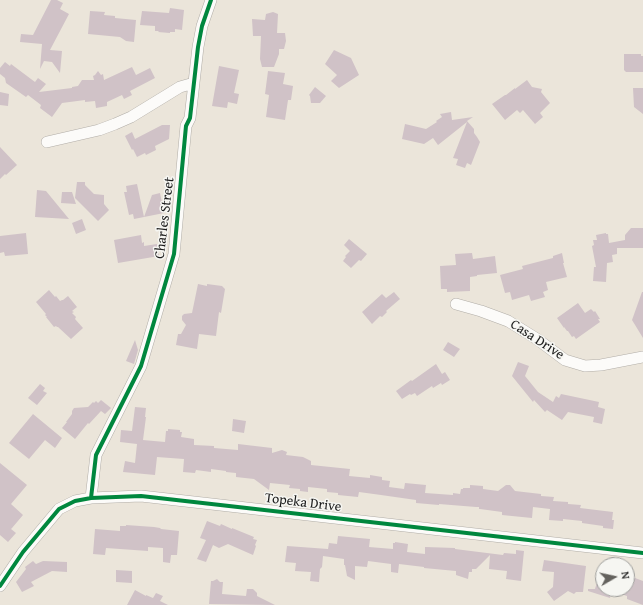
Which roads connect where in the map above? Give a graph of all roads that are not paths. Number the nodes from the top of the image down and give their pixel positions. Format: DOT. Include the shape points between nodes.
graph roads {
  1 [pos="211,0"];
  2 [pos="194,83"];
  3 [pos="47,142"];
  4 [pos="456,304"];
  5 [pos="643,357"];
  6 [pos="91,498"];
  7 [pos="643,553"];
  8 [pos="0,586"];
  1 -- 2 [label="street, Charles Street" via="202,26"];
  2 -- 3 [label="street" via="180,87 115,124"];
  2 -- 6 [label="street, Charles Street" via="190,118 186,126 174,254 141,366 96,455"];
  4 -- 5 [label="street, Casa Drive" via="508,321 564,360 585,366"];
  6 -- 7 [label="street, Topeka Drive" via="141,496"];
  6 -- 8 [label="street, Topeka Drive" via="75,501 59,509 23,552"];
}
